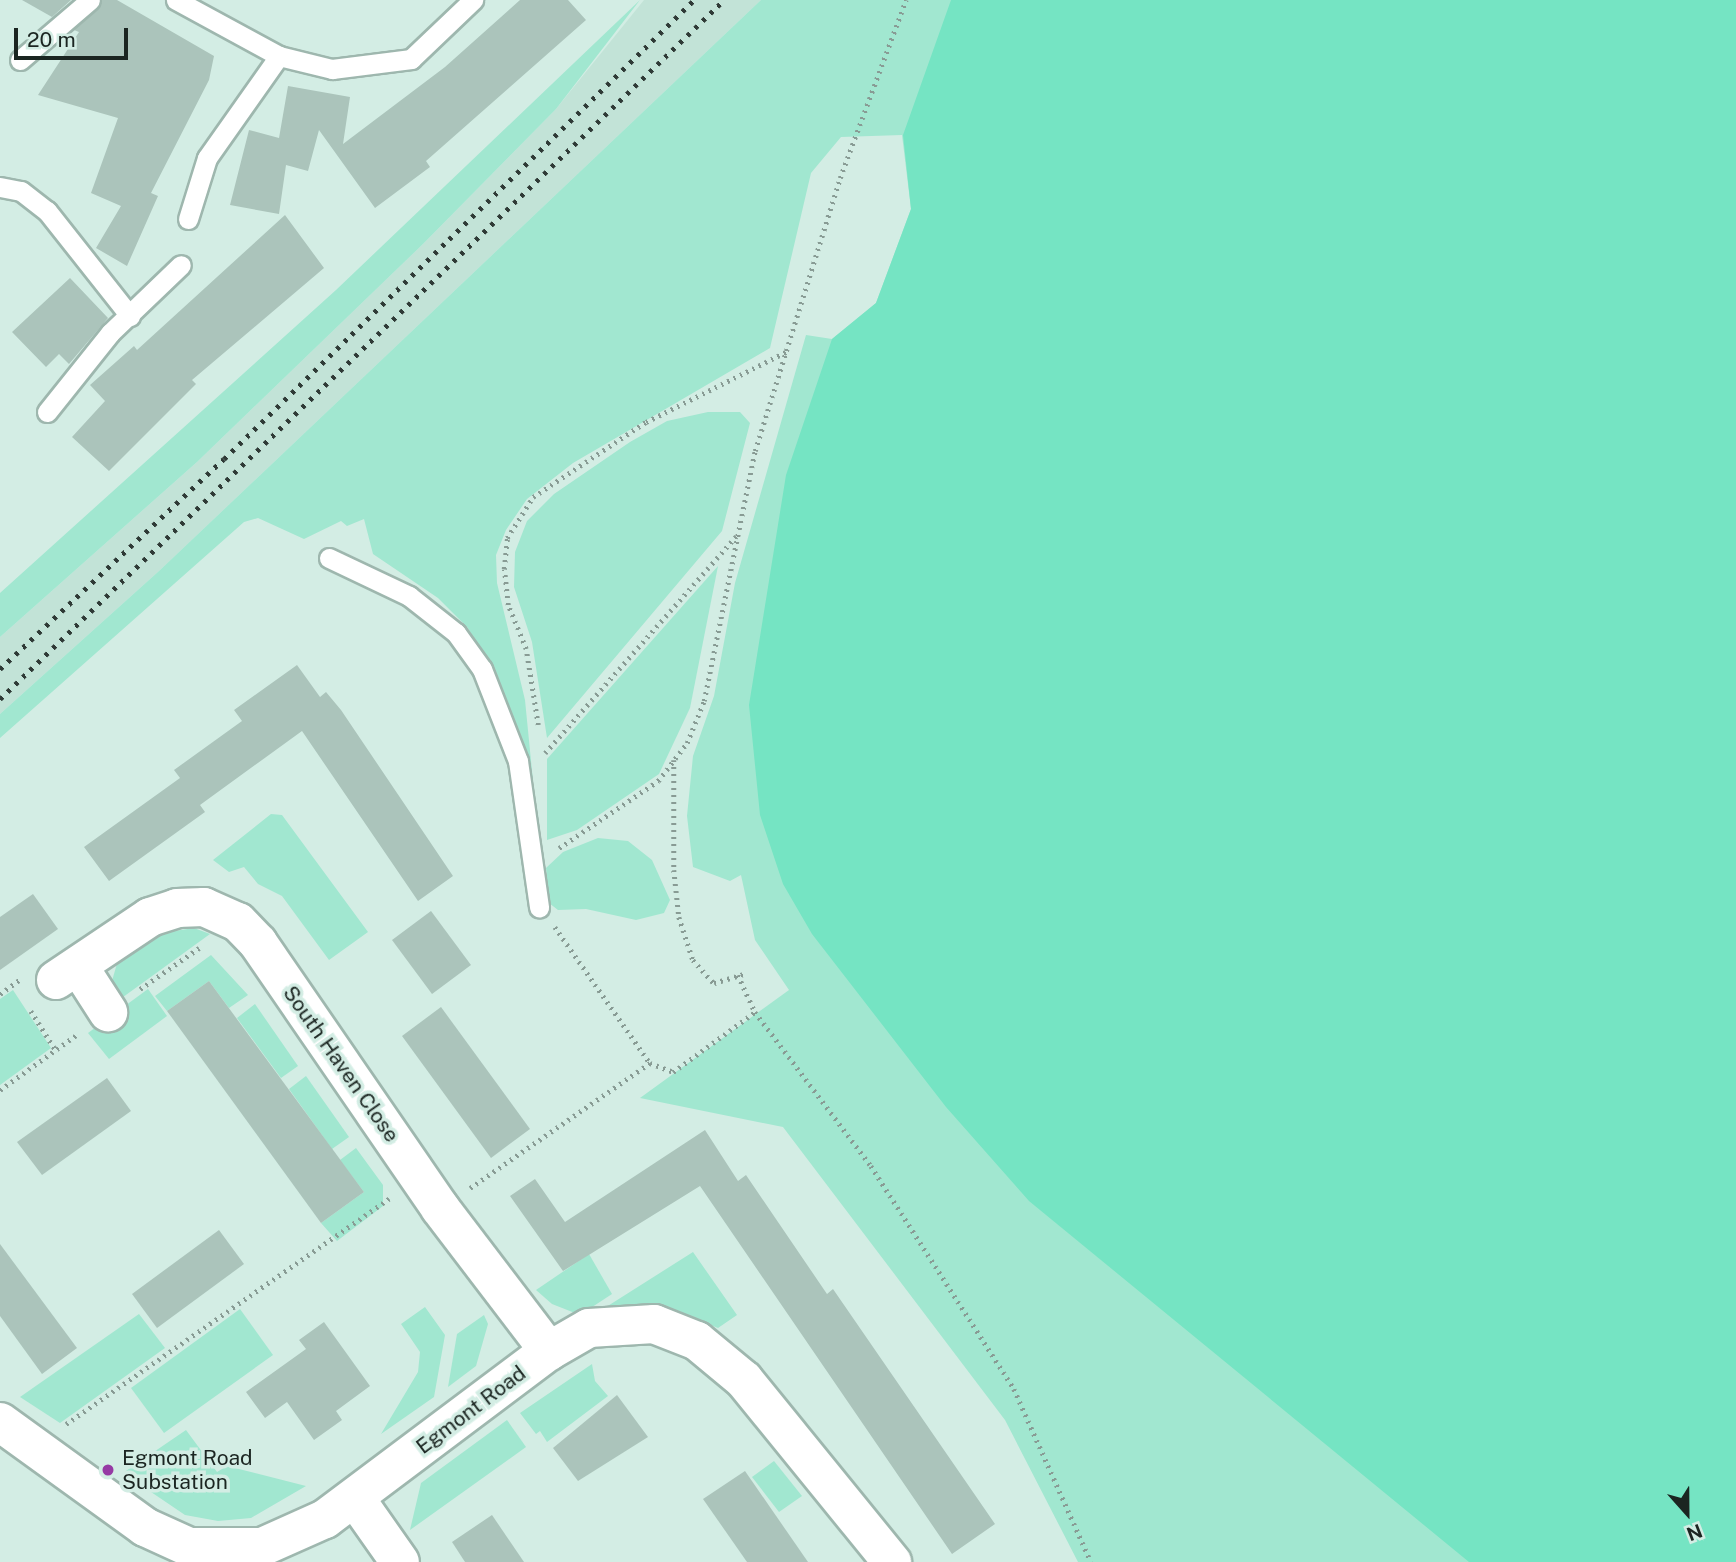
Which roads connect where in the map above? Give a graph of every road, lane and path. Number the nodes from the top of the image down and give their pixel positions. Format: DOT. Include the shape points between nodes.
graph roads {
  1 [pos="90,0"];
  2 [pos="176,0"];
  3 [pos="473,0"];
  4 [pos="906,0"];
  5 [pos="279,56"];
  6 [pos="20,60"];
  7 [pos="0,187"];
  8 [pos="188,219"];
  9 [pos="181,265"];
  10 [pos="130,316"];
  11 [pos="788,351"];
  12 [pos="47,412"];
  13 [pos="738,534"];
  14 [pos="329,558"];
  15 [pos="538,735"];
  16 [pos="539,746"];
  17 [pos="674,760"];
  18 [pos="552,852"];
  19 [pos="539,907"];
  20 [pos="746,973"];
  21 [pos="738,975"];
  22 [pos="13,984"];
  23 [pos="20,995"];
  24 [pos="27,1006"];
  25 [pos="108,1012"];
  26 [pos="755,1012"];
  27 [pos="55,1049"];
  28 [pos="650,1063"];
  29 [pos="440,1208"];
  30 [pos="549,1351"];
  31 [pos="0,1422"];
  32 [pos="33,1447"];
  33 [pos="355,1498"];
  34 [pos="400,1562"];
  35 [pos="892,1562"];
  36 [pos="1091,1562"];
  1 -- 6 [label="lane"];
  2 -- 5 [label="lane"];
  3 -- 5 [label="lane" via="411,59 332,69"];
  4 -- 11 [label="path" via="840,178"];
  5 -- 8 [label="lane" via="207,158"];
  7 -- 10 [label="lane" via="21,191 47,211"];
  9 -- 10 [label="lane"];
  10 -- 12 [label="lane" via="69,379"];
  11 -- 13 [label="path" via="755,451"];
  11 -- 15 [label="path" via="646,422 533,497 508,538 503,569 508,605 526,649"];
  13 -- 16 [label="path" via="540,759"];
  13 -- 17 [label="path" via="704,701"];
  14 -- 19 [label="lane" via="409,596 457,633 482,669 518,761"];
  17 -- 18 [label="path" via="629,803"];
  17 -- 21 [label="path" via="679,917 693,960 713,983"];
  19 -- 28 [label="path"];
  20 -- 21 [label="path"];
  21 -- 26 [label="path"];
  22 -- 23 [label="path"];
  24 -- 27 [label="path"];
  25 -- 29 [label="street, South Haven Close" via="68,973 150,917 177,908 205,908 238,922 258,943"];
  26 -- 28 [label="path" via="673,1072"];
  26 -- 36 [label="path" via="871,1166 1014,1389"];
  28 -- 29 [label="path"];
  29 -- 30 [label="street, South Haven Close"];
  29 -- 32 [label="path" via="394,1196 224,1309"];
  30 -- 33 [label="street, Egmont Road"];
  30 -- 35 [label="street, Egmont Road" via="589,1328 610,1324 654,1324 697,1341 744,1380"];
  31 -- 32 [label="street, Egmont Road"];
  32 -- 33 [label="street, Egmont Road" via="145,1527 189,1547 262,1547 303,1532"];
  33 -- 34 [label="street"];
}
